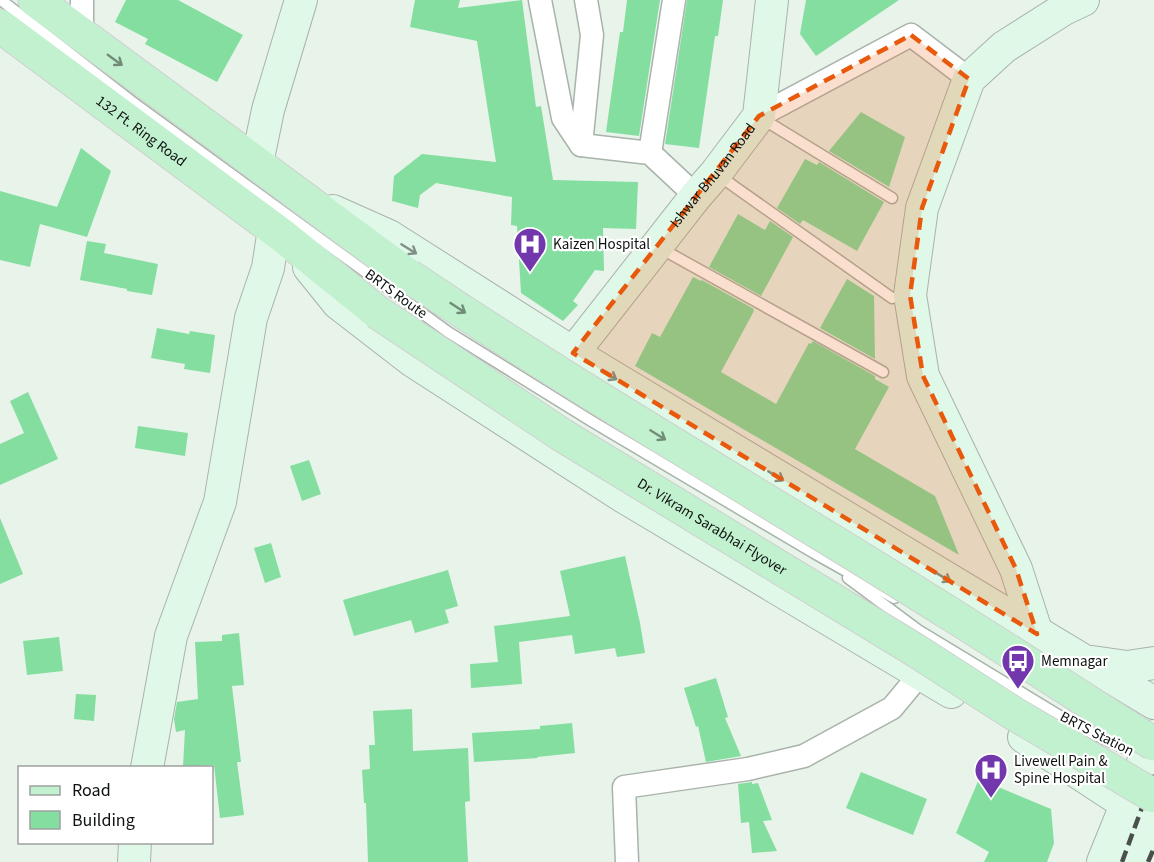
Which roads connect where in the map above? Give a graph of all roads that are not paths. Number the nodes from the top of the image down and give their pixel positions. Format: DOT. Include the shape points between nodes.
graph roads {
  1 [pos="1,0"];
  2 [pos="35,0"];
  3 [pos="82,0"];
  4 [pos="301,0"];
  5 [pos="540,0"];
  6 [pos="586,0"];
  7 [pos="674,0"];
  8 [pos="772,0"];
  9 [pos="1083,0"];
  10 [pos="1043,10"];
  11 [pos="0,26"];
  12 [pos="82,35"];
  13 [pos="969,79"];
  14 [pos="759,116"];
  15 [pos="581,145"];
  16 [pos="650,153"];
  17 [pos="257,164"];
  18 [pos="706,184"];
  19 [pos="300,195"];
  20 [pos="892,198"];
  21 [pos="279,232"];
  22 [pos="657,246"];
  23 [pos="892,298"];
  24 [pos="573,353"];
  25 [pos="883,372"];
  26 [pos="814,553"];
  27 [pos="907,605"];
  28 [pos="1037,634"];
  29 [pos="1082,661"];
  30 [pos="1154,663"];
  31 [pos="921,673"];
  32 [pos="1154,703"];
  33 [pos="1104,728"];
  34 [pos="1152,750"];
  35 [pos="147,766"];
  36 [pos="1147,809"];
  37 [pos="135,844"];
  38 [pos="134,862"];
  39 [pos="627,862"];
  40 [pos="1103,862"];
  41 [pos="1132,862"];
  1 -- 26 [label="lane, BRTS Route" via="131,101 448,332"];
  2 -- 12 [label="main road"];
  3 -- 12 [label="street"];
  4 -- 17 [label="street" via="268,110"];
  5 -- 15 [label="street" via="563,118"];
  6 -- 15 [label="street" via="592,34"];
  7 -- 16 [label="street"];
  8 -- 14 [label="street, Ishwar Bhuvan Road"];
  9 -- 10 [label="street" via="1064,9"];
  10 -- 13 [label="street"];
  11 -- 21 [label="main road, 132 Ft. Ring Road"];
  12 -- 17 [label="main road, one-way"];
  13 -- 14 [label="street" via="911,35"];
  13 -- 28 [label="street" via="922,208 910,295 923,376 1016,569"];
  14 -- 18 [label="street, Ishwar Bhuvan Road"];
  14 -- 20 [label="lane"];
  15 -- 16 [label="street"];
  16 -- 18 [label="street"];
  17 -- 19 [label="main road"];
  18 -- 22 [label="street, Ishwar Bhuvan Road"];
  18 -- 23 [label="lane"];
  19 -- 24 [label="street, one-way" via="389,236"];
  19 -- 34 [label="main road, one-way, bridge" via="461,310 942,608"];
  21 -- 31 [label="street" via="338,303 414,361 624,497"];
  21 -- 35 [label="street" via="251,318 220,502 171,636"];
  21 -- 36 [label="main road, Dr. Vikram Sarabhai Flyover, bridge" via="377,312 562,435 915,650 1013,713"];
  22 -- 24 [label="street, Ishwar Bhuvan Road"];
  22 -- 25 [label="lane"];
  24 -- 28 [label="street, one-way"];
  26 -- 27 [label="lane"];
  26 -- 34 [label="lane, BRTS Station" via="918,630 1078,727"];
  28 -- 29 [label="street"];
  29 -- 30 [label="street" via="1127,667"];
  29 -- 32 [label="street"];
  31 -- 36 [label="street"];
  31 -- 39 [label="street" via="892,708 804,756 748,769 624,787"];
  33 -- 34 [label="lane, BRTS Station"];
  34 -- 36 [label="street"];
  36 -- 40 [label="street"];
  36 -- 41 [label="street"];
  37 -- 38 [label="street"];
}
